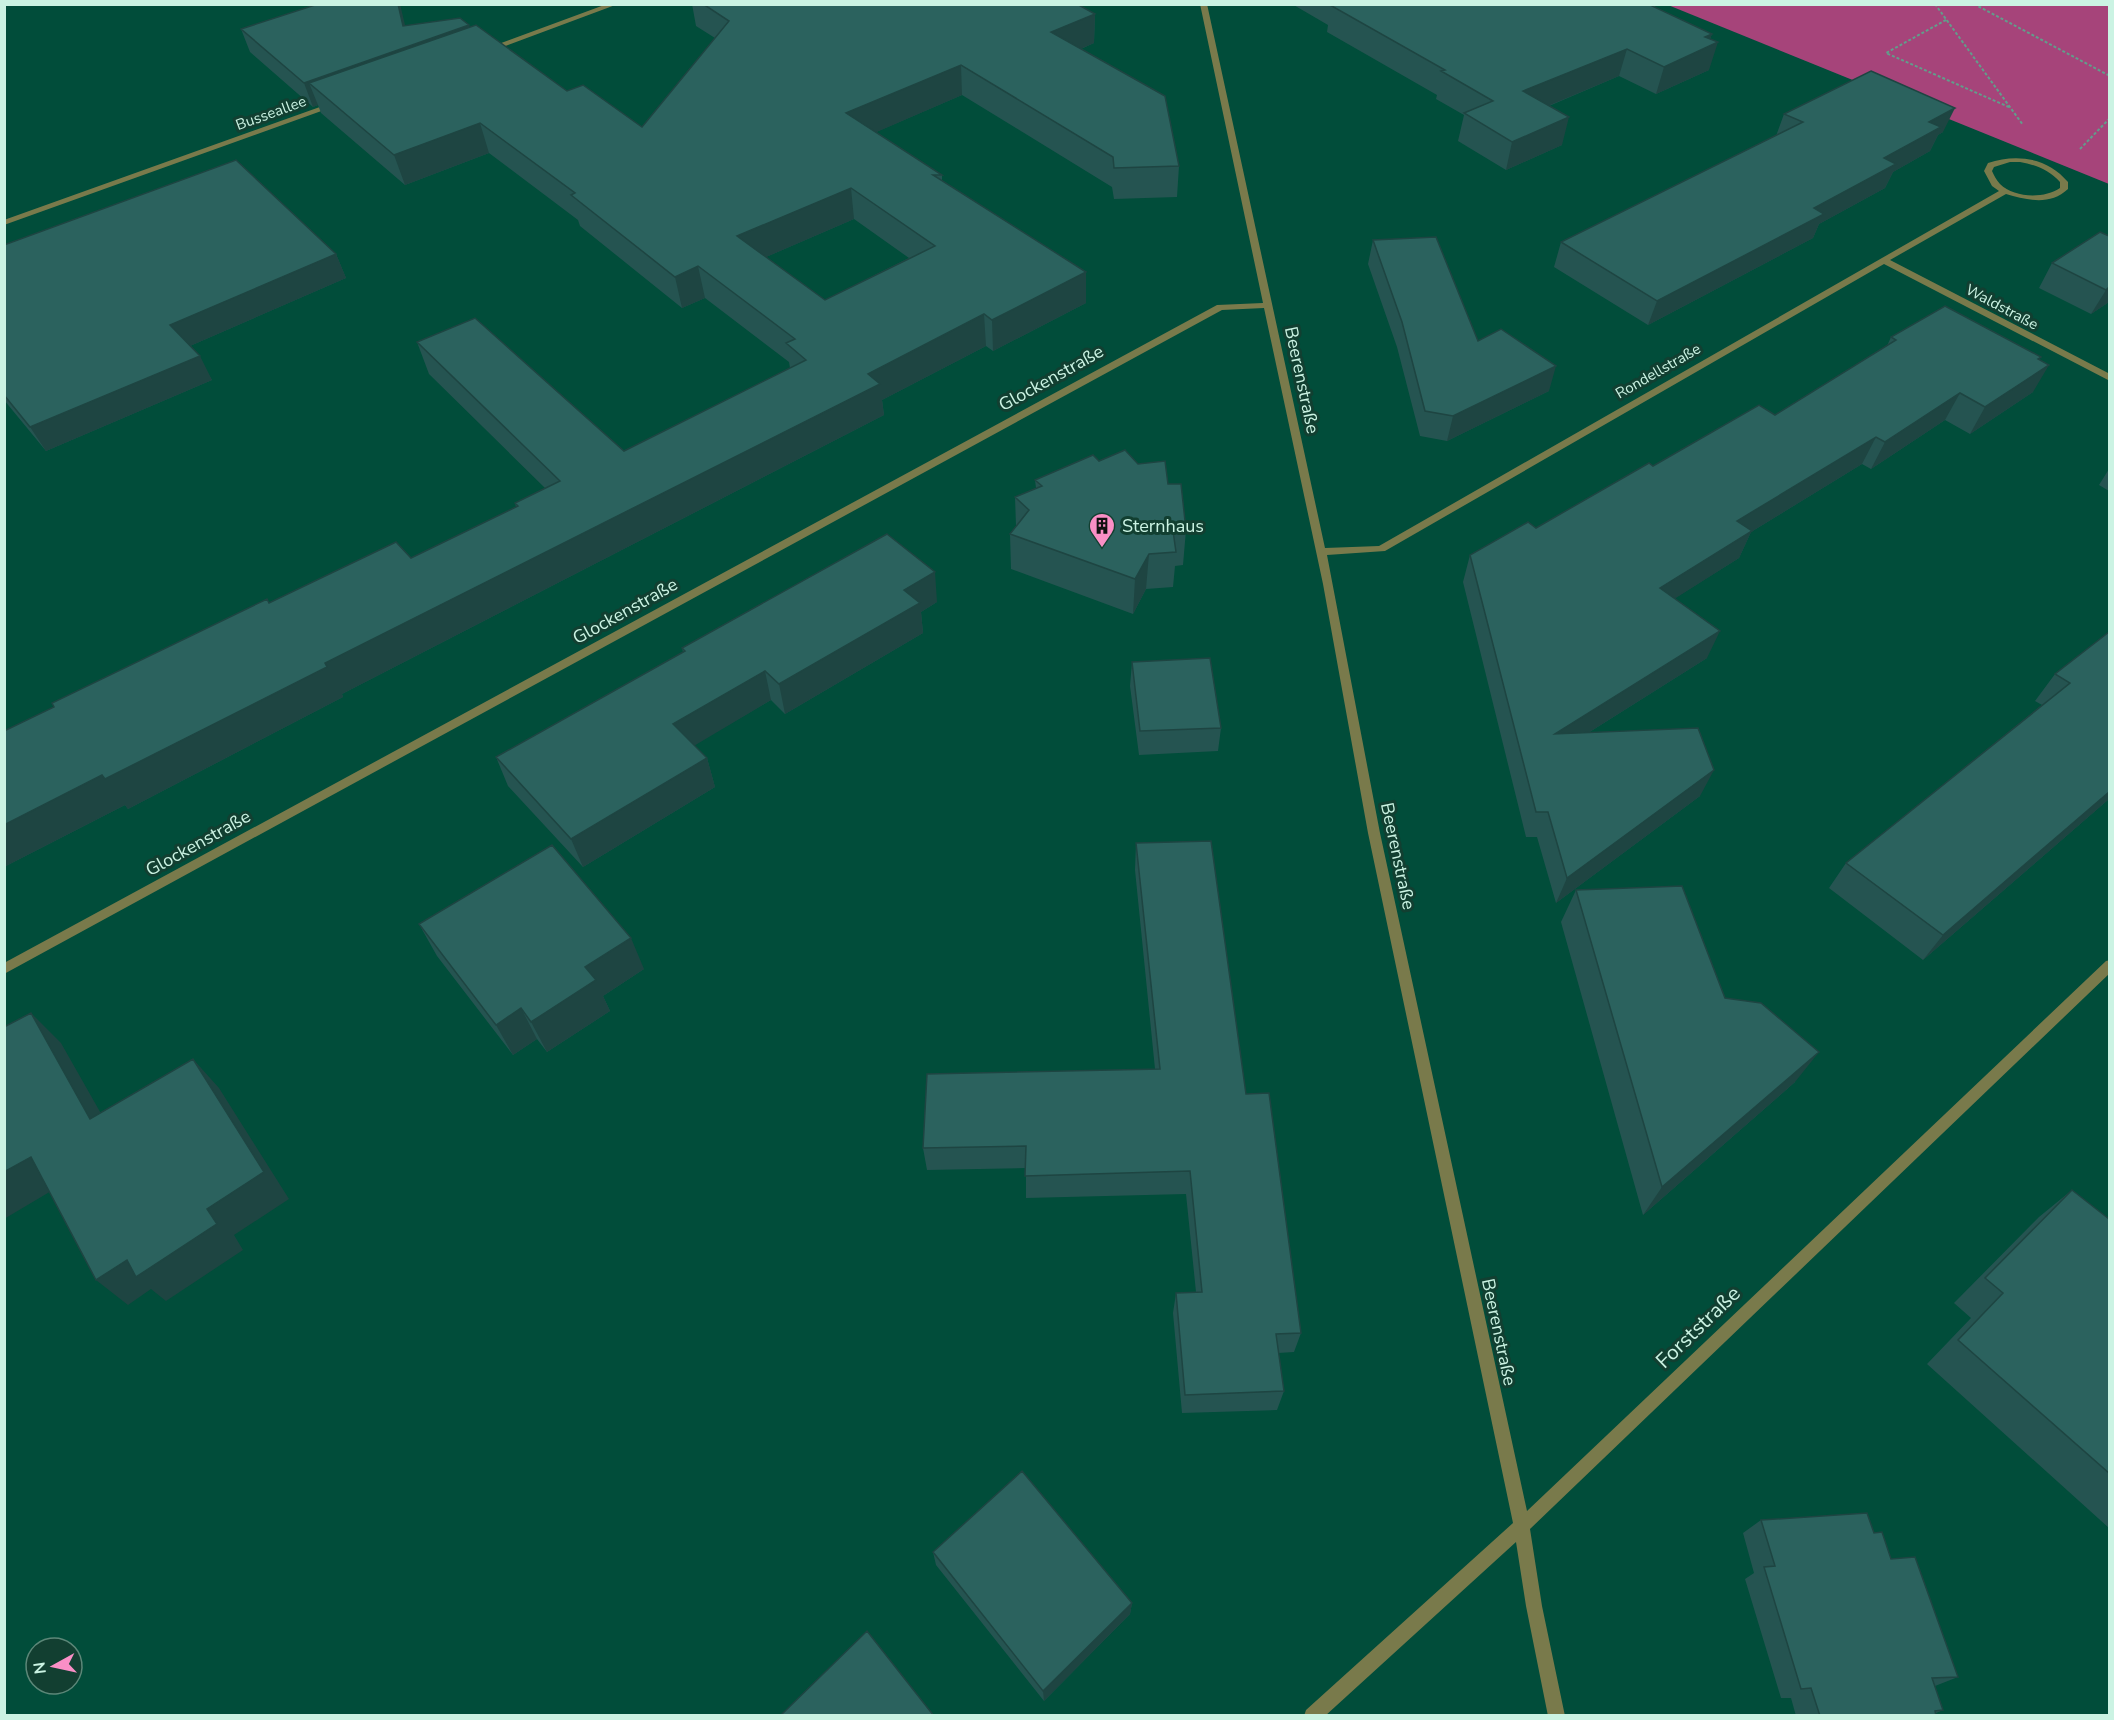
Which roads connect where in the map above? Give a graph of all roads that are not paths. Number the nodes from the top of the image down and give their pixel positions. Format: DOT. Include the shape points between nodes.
graph roads {
  1 [pos="615,4"];
  2 [pos="1203,4"];
  3 [pos="476,54"];
  4 [pos="341,102"];
  5 [pos="2005,191"];
  6 [pos="4,223"];
  7 [pos="1883,260"];
  8 [pos="1267,305"];
  9 [pos="2109,378"];
  10 [pos="1320,552"];
  11 [pos="2109,965"];
  12 [pos="4,969"];
  13 [pos="1522,1526"];
  14 [pos="1312,1716"];
  15 [pos="1557,1716"];
  1 -- 3 [label="street"];
  2 -- 8 [label="street, Beerenstraße"];
  4 -- 6 [label="street, Busseallee"];
  5 -- 5 [label="street" via="2048,198 2064,189 2064,182 2048,168 2009,160 1991,165 1988,171 1995,184"];
  5 -- 7 [label="street, Rondellstraße"];
  7 -- 9 [label="street, Waldstraße"];
  7 -- 10 [label="street, Rondellstraße" via="1381,549"];
  8 -- 10 [label="street, Beerenstraße"];
  8 -- 12 [label="street, Glockenstraße" via="1220,307"];
  10 -- 13 [label="street, Beerenstraße" via="1374,833"];
  11 -- 13 [label="street, Forststraße"];
  13 -- 14 [label="street, Forststraße"];
  13 -- 15 [label="street, Beerenstraße"];
}
